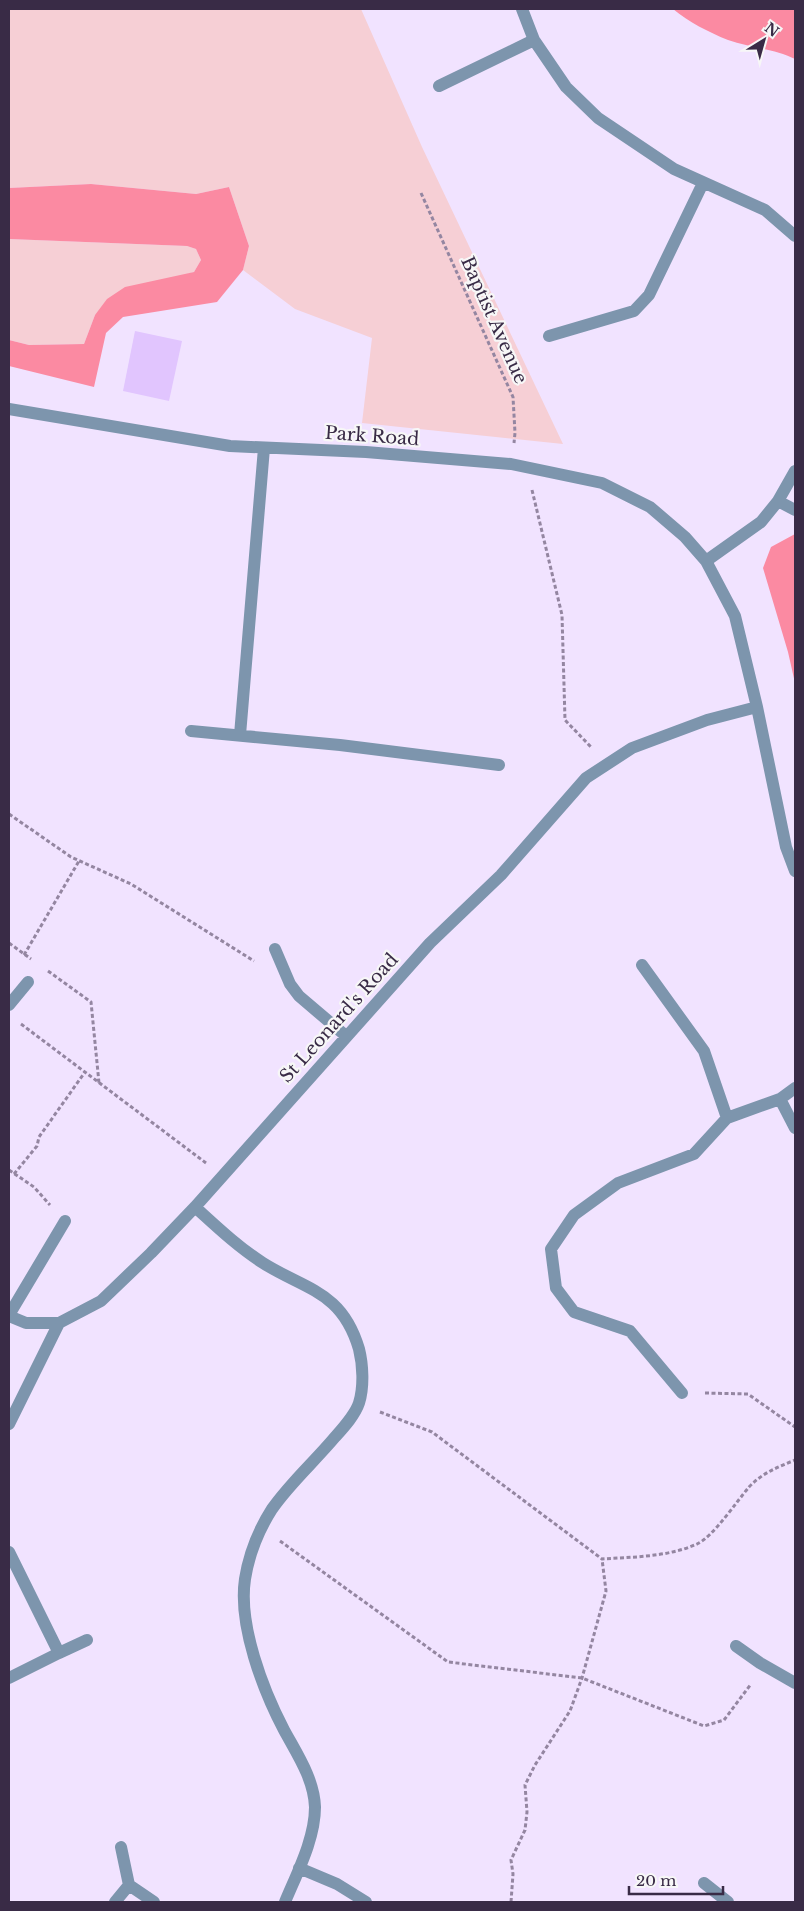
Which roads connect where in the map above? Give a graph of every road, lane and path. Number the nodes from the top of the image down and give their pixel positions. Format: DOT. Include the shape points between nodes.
graph roads {
  1 [pos="522,9"];
  2 [pos="534,40"];
  3 [pos="439,86"];
  4 [pos="703,183"];
  5 [pos="421,193"];
  6 [pos="795,236"];
  7 [pos="549,336"];
  8 [pos="9,409"];
  9 [pos="264,448"];
  10 [pos="511,464"];
  11 [pos="526,467"];
  12 [pos="795,471"];
  13 [pos="778,501"];
  14 [pos="795,510"];
  15 [pos="706,562"];
  16 [pos="758,707"];
  17 [pos="191,731"];
  18 [pos="240,735"];
  19 [pos="607,764"];
  20 [pos="498,765"];
  21 [pos="9,814"];
  22 [pos="79,861"];
  23 [pos="795,871"];
  24 [pos="9,943"];
  25 [pos="275,949"];
  26 [pos="24,954"];
  27 [pos="257,963"];
  28 [pos="38,965"];
  29 [pos="642,965"];
  30 [pos="46,970"];
  31 [pos="28,982"];
  32 [pos="9,1005"];
  33 [pos="16,1021"];
  34 [pos="346,1036"];
  35 [pos="85,1072"];
  36 [pos="100,1083"];
  37 [pos="795,1088"];
  38 [pos="780,1099"];
  39 [pos="727,1118"];
  40 [pos="795,1128"];
  41 [pos="9,1170"];
  42 [pos="14,1174"];
  43 [pos="223,1175"];
  44 [pos="195,1208"];
  45 [pos="65,1221"];
  46 [pos="9,1316"];
  47 [pos="59,1323"];
  48 [pos="682,1393"];
  49 [pos="359,1404"];
  50 [pos="9,1424"];
  51 [pos="795,1426"];
  52 [pos="795,1460"];
  53 [pos="261,1528"];
  54 [pos="9,1552"];
  55 [pos="602,1560"];
  56 [pos="87,1640"];
  57 [pos="736,1646"];
  58 [pos="59,1653"];
  59 [pos="767,1667"];
  60 [pos="9,1678"];
  61 [pos="582,1678"];
  62 [pos="795,1683"];
  63 [pos="121,1847"];
  64 [pos="299,1868"];
  65 [pos="704,1883"];
  66 [pos="129,1885"];
  67 [pos="115,1902"];
  68 [pos="154,1902"];
  69 [pos="285,1902"];
  70 [pos="366,1902"];
  71 [pos="511,1902"];
  72 [pos="728,1902"];
  1 -- 2 [label="street"];
  2 -- 3 [label="street"];
  2 -- 4 [label="street" via="566,87 598,118 674,169"];
  4 -- 6 [label="street" via="765,210"];
  4 -- 7 [label="street" via="649,295 634,311"];
  5 -- 10 [label="path, Baptist Avenue" via="513,397 515,433"];
  8 -- 9 [label="street, Park Road" via="230,446"];
  9 -- 10 [label="street, Park Road" via="366,452"];
  9 -- 18 [label="street"];
  10 -- 11 [label="street, Park Road"];
  11 -- 15 [label="street, Park Road" via="602,483 650,507 685,537"];
  11 -- 19 [label="path" via="562,615 566,720"];
  12 -- 13 [label="street"];
  13 -- 14 [label="street"];
  13 -- 15 [label="street" via="760,522"];
  15 -- 16 [label="street, Park Road" via="735,616"];
  16 -- 19 [label="street, St Leonard's Road" via="707,720 632,748"];
  16 -- 23 [label="street, Park Road" via="786,847"];
  17 -- 18 [label="street"];
  18 -- 20 [label="street"];
  19 -- 34 [label="street, St Leonard's Road" via="586,778 500,875 430,943"];
  21 -- 22 [label="path"];
  22 -- 26 [label="path"];
  22 -- 27 [label="path" via="131,884"];
  24 -- 26 [label="path"];
  25 -- 34 [label="street" via="290,984 299,996"];
  26 -- 28 [label="path"];
  26 -- 31 [label="path"];
  29 -- 39 [label="street" via="704,1051"];
  30 -- 36 [label="path" via="90,1002"];
  31 -- 32 [label="street"];
  33 -- 35 [label="path"];
  34 -- 43 [label="street, St Leonard's Road"];
  35 -- 36 [label="path"];
  35 -- 42 [label="path" via="39,1137 37,1146"];
  36 -- 43 [label="path"];
  37 -- 38 [label="street"];
  38 -- 39 [label="street"];
  38 -- 40 [label="street"];
  39 -- 48 [label="street" via="694,1154 618,1183 574,1215 551,1249 556,1288 574,1312 630,1331"];
  41 -- 42 [label="path"];
  42 -- 45 [label="path" via="34,1188"];
  43 -- 44 [label="street, St Leonard's Road"];
  44 -- 47 [label="street, St Leonard's Road" via="101,1300"];
  44 -- 49 [label="street" via="249,1253 314,1289 338,1310 354,1337 361,1361"];
  45 -- 46 [label="street"];
  46 -- 47 [label="street" via="26,1323"];
  47 -- 50 [label="street"];
  48 -- 51 [label="path" via="748,1394"];
  49 -- 53 [label="street" via="339,1433 273,1508"];
  49 -- 55 [label="path" via="432,1432"];
  52 -- 55 [label="path" via="769,1470 756,1481 699,1543 667,1553"];
  53 -- 61 [label="path" via="448,1662"];
  53 -- 64 [label="street" via="247,1564 243,1600 250,1638 269,1700 305,1768 313,1791 314,1817"];
  54 -- 58 [label="street"];
  55 -- 61 [label="path" via="606,1591"];
  56 -- 58 [label="street"];
  57 -- 59 [label="street"];
  58 -- 60 [label="street"];
  59 -- 61 [label="path" via="724,1720 704,1726"];
  59 -- 62 [label="street"];
  61 -- 71 [label="path" via="570,1711 525,1785 525,1830 511,1860"];
  63 -- 66 [label="street"];
  64 -- 69 [label="street"];
  64 -- 70 [label="street"];
  65 -- 72 [label="street"];
  66 -- 67 [label="street"];
  66 -- 68 [label="street"];
}
